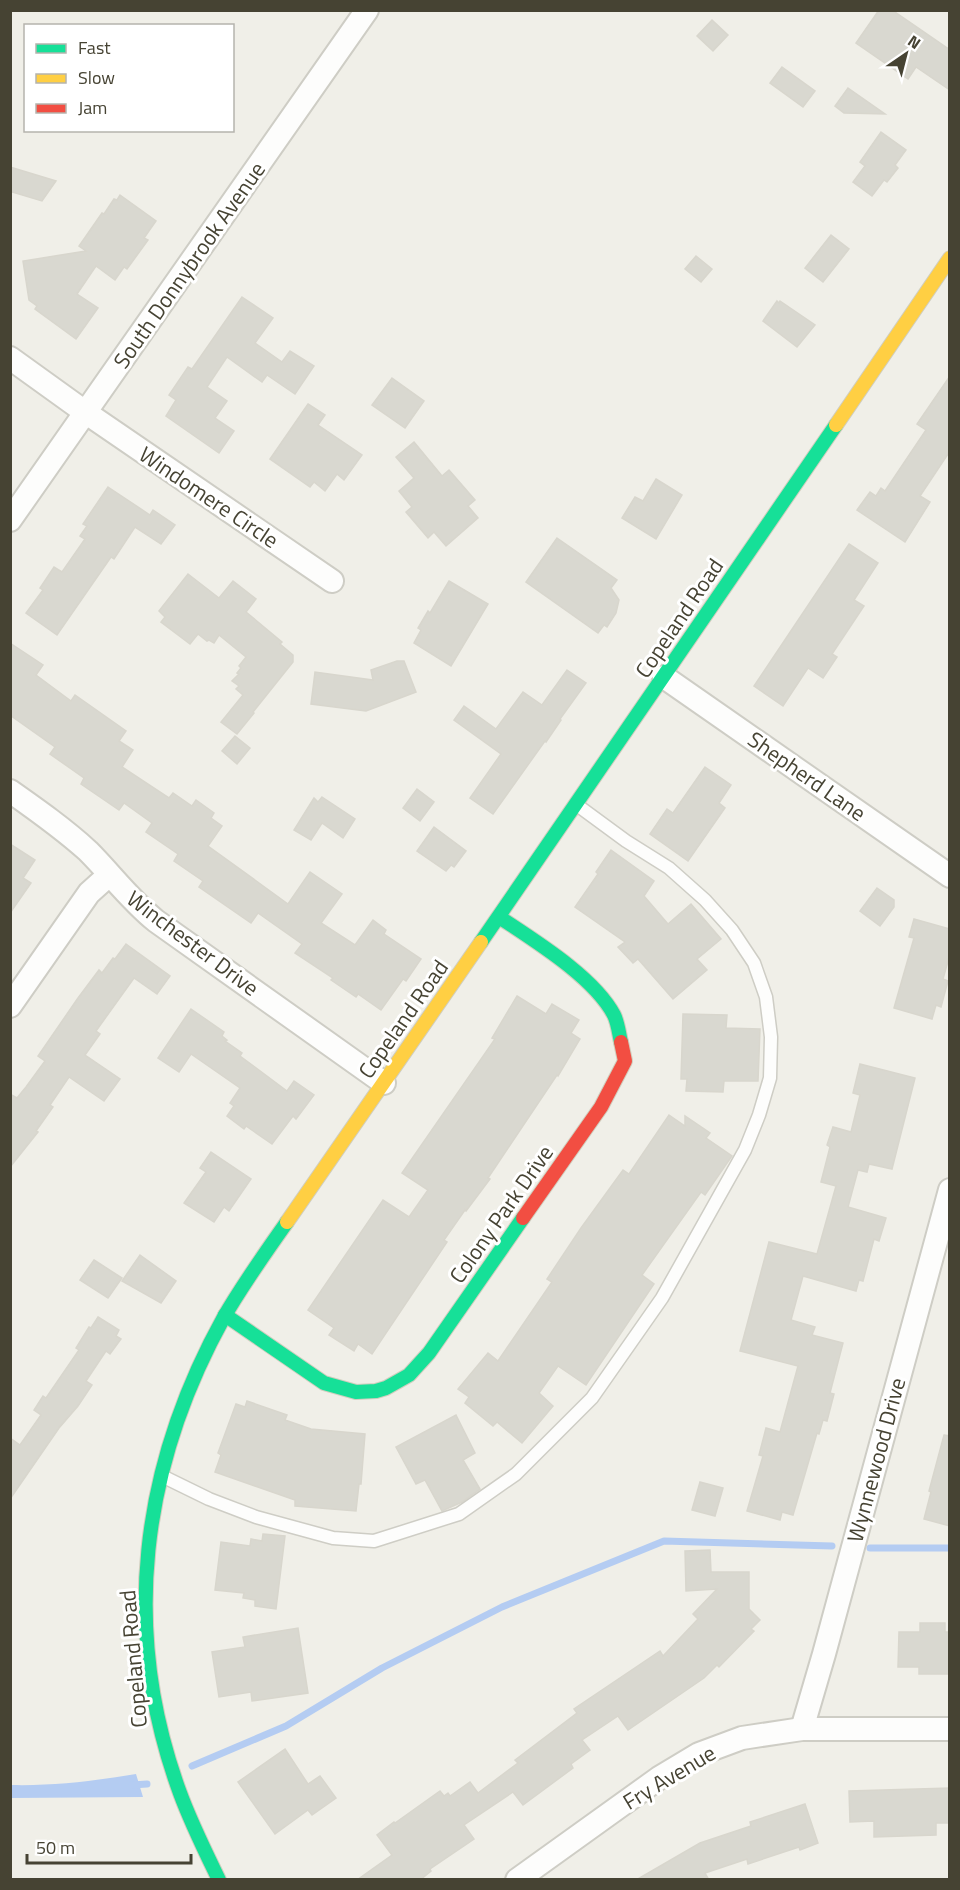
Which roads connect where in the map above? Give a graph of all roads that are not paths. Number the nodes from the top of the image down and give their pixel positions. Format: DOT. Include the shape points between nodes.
graph roads {
  1 [pos="367,10"];
  2 [pos="950,258"];
  3 [pos="10,358"];
  4 [pos="85,412"];
  5 [pos="10,520"];
  6 [pos="332,581"];
  7 [pos="664,677"];
  8 [pos="10,792"];
  9 [pos="575,804"];
  10 [pos="109,875"];
  11 [pos="950,876"];
  12 [pos="499,917"];
  13 [pos="10,1006"];
  14 [pos="384,1083"];
  15 [pos="950,1190"];
  16 [pos="225,1315"];
  17 [pos="161,1475"];
  18 [pos="802,1729"];
  19 [pos="950,1729"];
  20 [pos="219,1880"];
  21 [pos="517,1880"];
  1 -- 4 [label="street, South Donnybrook Avenue"];
  2 -- 7 [label="street, Copeland Road"];
  3 -- 4 [label="street, Windomere Circle"];
  4 -- 5 [label="street, South Donnybrook Avenue"];
  4 -- 6 [label="street, Windomere Circle"];
  7 -- 9 [label="street, Copeland Road"];
  7 -- 11 [label="street, Shepherd Lane"];
  8 -- 10 [label="street, Winchester Drive" via="88,851"];
  9 -- 12 [label="street, Copeland Road"];
  9 -- 17 [label="lane" via="669,868 705,900 754,963 766,997 771,1037 770,1078 759,1115 746,1150 662,1298 592,1398 516,1474 459,1514 375,1541 333,1538 256,1517"];
  10 -- 13 [label="street" via="89,893"];
  10 -- 14 [label="street, Winchester Drive" via="156,921"];
  12 -- 14 [label="street, Copeland Road"];
  12 -- 16 [label="street, Colony Park Drive" via="554,954 593,987 615,1016 625,1061 601,1107 429,1353 407,1376 381,1390 339,1390"];
  14 -- 16 [label="street, Copeland Road"];
  15 -- 18 [label="street, Wynnewood Drive"];
  16 -- 17 [label="street, Copeland Road" via="191,1383"];
  17 -- 20 [label="street, Copeland Road" via="150,1530 146,1599 155,1707 182,1800"];
  18 -- 19 [label="street, Fry Avenue"];
  18 -- 21 [label="street, Fry Avenue" via="742,1738 699,1754 659,1778"];
}
